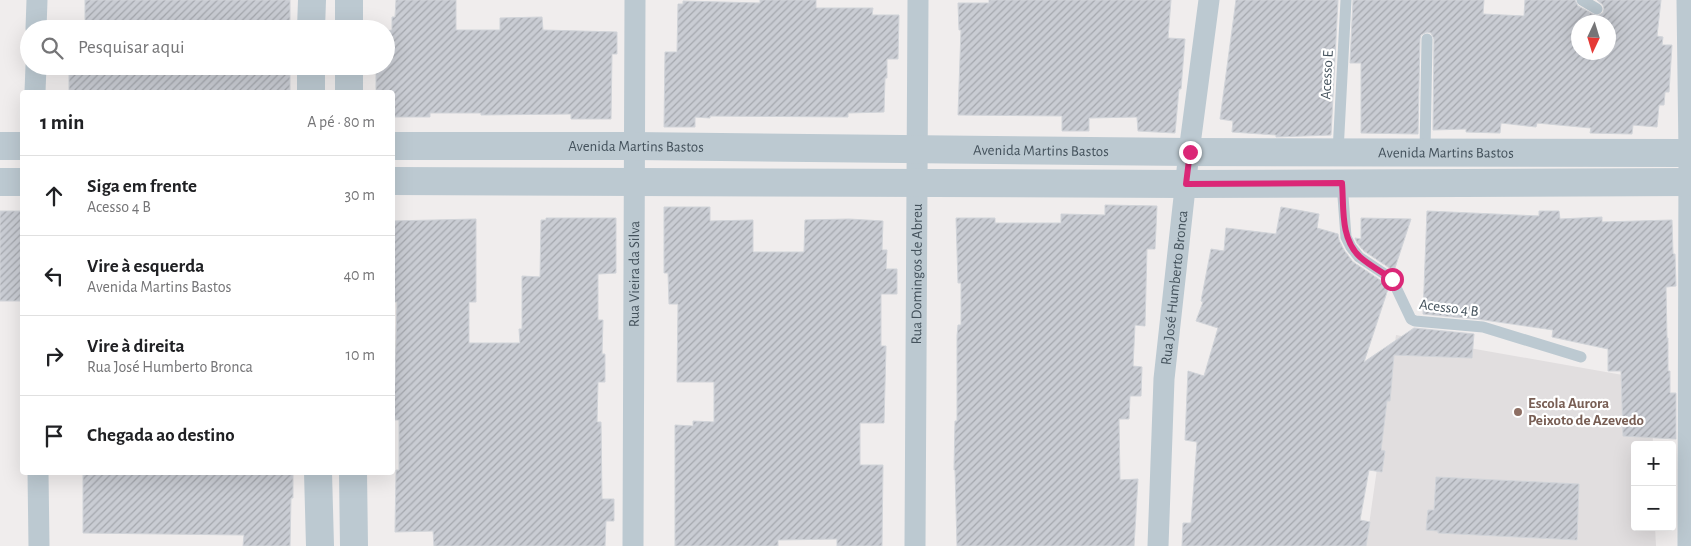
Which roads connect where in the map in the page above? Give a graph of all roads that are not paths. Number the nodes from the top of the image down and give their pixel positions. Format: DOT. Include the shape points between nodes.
graph roads {
  1 [pos="37,0"];
  2 [pos="312,0"];
  3 [pos="349,0"];
  4 [pos="635,0"];
  5 [pos="918,0"];
  6 [pos="1209,0"];
  7 [pos="1346,0"];
  8 [pos="1582,0"];
  9 [pos="1687,0"];
  10 [pos="1597,9"];
  11 [pos="36,20"];
  12 [pos="312,20"];
  13 [pos="349,20"];
  14 [pos="1427,40"];
  15 [pos="36,75"];
  16 [pos="311,75"];
  17 [pos="349,75"];
  18 [pos="36,90"];
  19 [pos="311,90"];
  20 [pos="349,90"];
  21 [pos="0,146"];
  22 [pos="20,146"];
  23 [pos="395,146"];
  24 [pos="634,146"];
  25 [pos="917,148"];
  26 [pos="1190,152"];
  27 [pos="1338,152"];
  28 [pos="1425,152"];
  29 [pos="1689,153"];
  30 [pos="395,181"];
  31 [pos="0,182"];
  32 [pos="20,182"];
  33 [pos="634,182"];
  34 [pos="1689,182"];
  35 [pos="916,183"];
  36 [pos="1342,183"];
  37 [pos="1186,184"];
  38 [pos="1581,357"];
  39 [pos="38,475"];
  40 [pos="318,475"];
  41 [pos="353,475"];
  42 [pos="39,546"];
  43 [pos="320,546"];
  44 [pos="354,546"];
  45 [pos="633,546"];
  46 [pos="915,546"];
  47 [pos="1158,546"];
  48 [pos="1688,546"];
  1 -- 11 [label="street"];
  2 -- 12 [label="street"];
  3 -- 13 [label="street"];
  4 -- 24 [label="street, Rua Vieira da Silva"];
  5 -- 25 [label="street, Rua Domingos de Abreu"];
  6 -- 26 [label="street, Rua José Humberto Bronca"];
  7 -- 27 [label="lane, Acesso E"];
  8 -- 10 [label="lane"];
  9 -- 29 [label="street"];
  14 -- 28 [label="lane"];
  15 -- 18 [label="street"];
  16 -- 19 [label="street"];
  17 -- 20 [label="street"];
  21 -- 22 [label="street"];
  23 -- 24 [label="street, Avenida Martins Bastos"];
  24 -- 25 [label="street, Avenida Martins Bastos"];
  24 -- 33 [label="street, Rua Vieira da Silva"];
  25 -- 26 [label="street, Avenida Martins Bastos"];
  25 -- 35 [label="street, Rua Domingos de Abreu"];
  26 -- 27 [label="street, Avenida Martins Bastos"];
  26 -- 37 [label="street, Rua José Humberto Bronca"];
  27 -- 28 [label="street, Avenida Martins Bastos"];
  28 -- 29 [label="street, Avenida Martins Bastos"];
  29 -- 34 [label="street"];
  30 -- 33 [label="street, Avenida Martins Bastos"];
  31 -- 32 [label="street"];
  33 -- 35 [label="street, Avenida Martins Bastos"];
  33 -- 45 [label="street, Rua Vieira da Silva"];
  34 -- 36 [label="street, Avenida Martins Bastos"];
  34 -- 48 [label="street"];
  35 -- 37 [label="street, Avenida Martins Bastos"];
  35 -- 46 [label="street, Rua Domingos de Abreu"];
  36 -- 37 [label="street, Avenida Martins Bastos"];
  36 -- 38 [label="lane, Acesso 4 B" via="1346,237 1351,247 1359,257 1392,279 1410,319 1484,327"];
  37 -- 47 [label="street, Rua José Humberto Bronca" via="1164,378"];
  39 -- 42 [label="street"];
  40 -- 43 [label="street"];
  41 -- 44 [label="street"];
}
